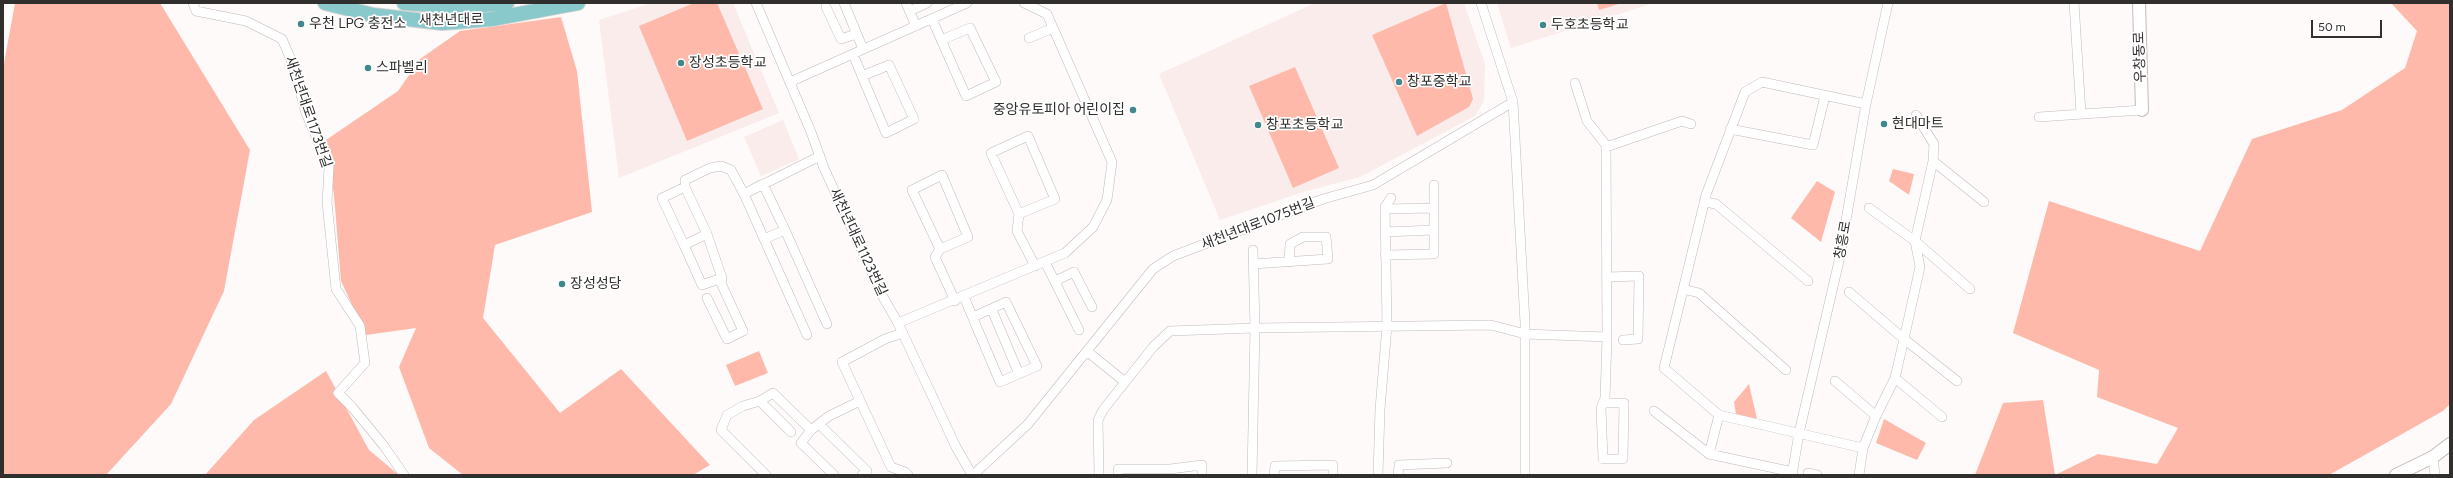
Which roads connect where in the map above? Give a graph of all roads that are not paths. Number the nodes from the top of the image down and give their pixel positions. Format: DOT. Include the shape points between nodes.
graph roads {
  1 [pos="193,3"];
  2 [pos="325,3"];
  3 [pos="506,3"];
  4 [pos="578,3"];
  5 [pos="756,3"];
  6 [pos="844,3"];
  7 [pos="927,3"];
  8 [pos="967,3"];
  9 [pos="1024,3"];
  10 [pos="1481,3"];
  11 [pos="1888,3"];
  12 [pos="2074,3"];
  13 [pos="2139,3"];
  14 [pos="413,4"];
  15 [pos="826,7"];
  16 [pos="908,7"];
  17 [pos="932,19"];
  18 [pos="916,26"];
  19 [pos="1053,28"];
  20 [pos="856,34"];
  21 [pos="1029,38"];
  22 [pos="941,40"];
  23 [pos="863,49"];
  24 [pos="853,54"];
  25 [pos="862,76"];
  26 [pos="790,82"];
  27 [pos="1575,83"];
  28 [pos="1825,96"];
  29 [pos="1513,102"];
  30 [pos="1866,104"];
  31 [pos="2142,110"];
  32 [pos="2082,113"];
  33 [pos="1916,115"];
  34 [pos="2039,117"];
  35 [pos="1692,124"];
  36 [pos="1730,129"];
  37 [pos="1606,147"];
  38 [pos="820,156"];
  39 [pos="1933,161"];
  40 [pos="763,184"];
  41 [pos="1434,185"];
  42 [pos="685,188"];
  43 [pos="744,194"];
  44 [pos="1391,198"];
  45 [pos="1705,202"];
  46 [pos="1984,202"];
  47 [pos="1434,208"];
  48 [pos="1869,208"];
  49 [pos="1385,209"];
  50 [pos="1018,214"];
  51 [pos="784,230"];
  52 [pos="1434,230"];
  53 [pos="1385,232"];
  54 [pos="707,234"];
  55 [pos="764,239"];
  56 [pos="1914,241"];
  57 [pos="684,245"];
  58 [pos="940,250"];
  59 [pos="1253,250"];
  60 [pos="1385,255"];
  61 [pos="1046,262"];
  62 [pos="1289,262"];
  63 [pos="1253,264"];
  64 [pos="1035,266"];
  65 [pos="1607,276"];
  66 [pos="722,278"];
  67 [pos="1055,281"];
  68 [pos="1808,281"];
  69 [pos="1683,289"];
  70 [pos="1970,289"];
  71 [pos="1849,292"];
  72 [pos="964,297"];
  73 [pos="707,298"];
  74 [pos="955,301"];
  75 [pos="1092,307"];
  76 [pos="992,310"];
  77 [pos="973,317"];
  78 [pos="898,323"];
  79 [pos="827,324"];
  80 [pos="1387,326"];
  81 [pos="1255,328"];
  82 [pos="1079,330"];
  83 [pos="903,333"];
  84 [pos="1525,334"];
  85 [pos="807,335"];
  86 [pos="1607,337"];
  87 [pos="1904,339"];
  88 [pos="1623,340"];
  89 [pos="1088,352"];
  90 [pos="1786,370"];
  91 [pos="1019,374"];
  92 [pos="1895,378"];
  93 [pos="1957,381"];
  94 [pos="1125,382"];
  95 [pos="1835,382"];
  96 [pos="760,401"];
  97 [pos="860,401"];
  98 [pos="1603,403"];
  99 [pos="1654,411"];
  100 [pos="1719,415"];
  101 [pos="1876,416"];
  102 [pos="1942,417"];
  103 [pos="816,427"];
  104 [pos="791,432"];
  105 [pos="1799,433"];
  106 [pos="2450,444"];
  107 [pos="1864,448"];
  108 [pos="1710,454"];
  109 [pos="2433,457"];
  110 [pos="1447,463"];
  111 [pos="893,472"];
  112 [pos="1170,472"];
  113 [pos="1793,473"];
  114 [pos="404,475"];
  115 [pos="766,475"];
  116 [pos="834,475"];
  117 [pos="862,475"];
  118 [pos="908,475"];
  119 [pos="973,475"];
  120 [pos="1099,475"];
  121 [pos="1118,475"];
  122 [pos="1202,475"];
  123 [pos="1252,475"];
  124 [pos="1274,475"];
  125 [pos="1333,475"];
  126 [pos="1378,475"];
  127 [pos="1398,475"];
  128 [pos="1525,475"];
  129 [pos="1859,475"];
  130 [pos="2396,475"];
  131 [pos="2435,475"];
  1 -- 114 [label="street, 새천년대로1173번길" via="196,11 246,21 282,38 292,62 306,113 329,167 327,203 336,289 360,326 365,363 338,394 384,446"];
  2 -- 4 [label="main road, 새천년대로" via="373,15 442,23 492,19"];
  3 -- 14 [label="main road, 새천년대로" via="461,7"];
  5 -- 26 [label="street, 새천년대로1123번길"];
  6 -- 20 [label="street"];
  7 -- 16 [label="street"];
  8 -- 17 [label="street"];
  9 -- 19 [label="street" via="1047,14"];
  10 -- 29 [label="street"];
  11 -- 30 [label="street, 창흥로"];
  12 -- 32 [label="street"];
  13 -- 31 [label="main road, 우창동로"];
  15 -- 20 [label="street" via="841,39"];
  16 -- 18 [label="street"];
  17 -- 18 [label="street"];
  17 -- 22 [label="street"];
  18 -- 23 [label="street"];
  19 -- 21 [label="street"];
  19 -- 61 [label="street" via="1112,162 1107,200 1093,227 1065,253"];
  20 -- 23 [label="street"];
  22 -- 22 [label="street" via="966,96 996,82 970,28"];
  23 -- 24 [label="street"];
  24 -- 25 [label="street"];
  24 -- 26 [label="street"];
  25 -- 25 [label="street" via="889,65 914,118 886,132"];
  26 -- 38 [label="street, 새천년대로1123번길"];
  27 -- 37 [label="street" via="1587,121"];
  28 -- 30 [label="street"];
  28 -- 36 [label="street" via="1762,82 1745,92"];
  28 -- 36 [label="street" via="1814,145"];
  29 -- 84 [label="street"];
  29 -- 89 [label="street, 새천년대로1075번길" via="1373,185 1323,199 1173,256 1153,269"];
  30 -- 105 [label="street, 창흥로" via="1839,261"];
  31 -- 32 [label="street"];
  32 -- 34 [label="street"];
  33 -- 39 [label="street" via="1934,144"];
  35 -- 37 [label="street" via="1682,121"];
  36 -- 45 [label="street"];
  37 -- 65 [label="street"];
  38 -- 40 [label="street"];
  38 -- 78 [label="street, 새천년대로1123번길" via="883,297"];
  39 -- 46 [label="street"];
  39 -- 56 [label="street"];
  40 -- 43 [label="street"];
  40 -- 51 [label="street"];
  41 -- 47 [label="street"];
  42 -- 43 [label="street" via="685,180 710,168 721,166 731,170"];
  42 -- 54 [label="street"];
  42 -- 57 [label="street" via="662,198"];
  43 -- 55 [label="street"];
  44 -- 49 [label="street"];
  45 -- 68 [label="street" via="1716,204"];
  45 -- 69 [label="street"];
  47 -- 49 [label="street"];
  47 -- 52 [label="street"];
  48 -- 56 [label="street"];
  49 -- 53 [label="street"];
  50 -- 50 [label="street" via="1055,200 1028,136 991,153"];
  50 -- 64 [label="street" via="1017,231"];
  51 -- 55 [label="street"];
  51 -- 79 [label="street"];
  52 -- 53 [label="street"];
  52 -- 60 [label="street" via="1434,254"];
  53 -- 60 [label="street"];
  54 -- 57 [label="street"];
  54 -- 66 [label="street"];
  55 -- 85 [label="street"];
  56 -- 70 [label="street"];
  56 -- 87 [label="street" via="1920,267"];
  57 -- 66 [label="street" via="702,285"];
  58 -- 58 [label="street" via="968,237 942,175 912,190"];
  58 -- 74 [label="street" via="935,258"];
  59 -- 63 [label="street"];
  60 -- 80 [label="street"];
  61 -- 64 [label="street"];
  61 -- 67 [label="street"];
  62 -- 62 [label="street" via="1328,260 1326,237 1303,237 1290,244"];
  62 -- 63 [label="street"];
  63 -- 81 [label="street"];
  64 -- 72 [label="street"];
  65 -- 86 [label="street"];
  65 -- 88 [label="street" via="1639,276 1638,339"];
  66 -- 73 [label="street" via="721,283 743,331 726,339"];
  67 -- 75 [label="street" via="1074,272"];
  67 -- 82 [label="street"];
  69 -- 90 [label="street" via="1699,293"];
  69 -- 100 [label="street" via="1664,368"];
  71 -- 87 [label="street"];
  72 -- 74 [label="street"];
  72 -- 77 [label="street"];
  74 -- 78 [label="street"];
  76 -- 91 [label="street"];
  77 -- 91 [label="street" via="1000,382"];
  77 -- 91 [label="street" via="1006,302 1037,366"];
  78 -- 83 [label="street, 새천년대로1123번길"];
  80 -- 81 [label="street"];
  80 -- 84 [label="street" via="1491,325"];
  80 -- 126 [label="street"];
  81 -- 94 [label="street" via="1170,331 1153,347"];
  81 -- 123 [label="street"];
  83 -- 97 [label="street" via="885,339 842,362"];
  83 -- 119 [label="street, 새천년대로1123번길" via="956,448"];
  84 -- 86 [label="street"];
  84 -- 128 [label="street"];
  86 -- 98 [label="street"];
  87 -- 92 [label="street"];
  87 -- 93 [label="street"];
  89 -- 94 [label="street"];
  89 -- 119 [label="street, 새천년대로1075번길" via="1028,424"];
  92 -- 101 [label="street"];
  92 -- 102 [label="street"];
  94 -- 120 [label="street" via="1098,420"];
  95 -- 101 [label="street"];
  96 -- 103 [label="street" via="773,393"];
  96 -- 104 [label="street"];
  96 -- 115 [label="street" via="742,406 727,415 720,430"];
  97 -- 103 [label="street" via="829,416"];
  97 -- 111 [label="street"];
  98 -- 98 [label="street" via="1603,459 1623,459 1624,403"];
  99 -- 108 [label="street"];
  100 -- 105 [label="street"];
  100 -- 108 [label="street"];
  101 -- 107 [label="street"];
  103 -- 116 [label="street" via="801,443"];
  103 -- 117 [label="street" via="867,471"];
  105 -- 107 [label="street"];
  105 -- 113 [label="street, 창흥로"];
  106 -- 109 [label="main road"];
  107 -- 129 [label="street"];
  108 -- 113 [label="street"];
  109 -- 130 [label="main road"];
  109 -- 131 [label="street"];
  110 -- 127 [label="street" via="1399,465"];
  111 -- 118 [label="street"];
  112 -- 121 [label="street" via="1118,469"];
  112 -- 122 [label="street" via="1202,465"];
  124 -- 125 [label="street" via="1275,466 1333,465"];
}
